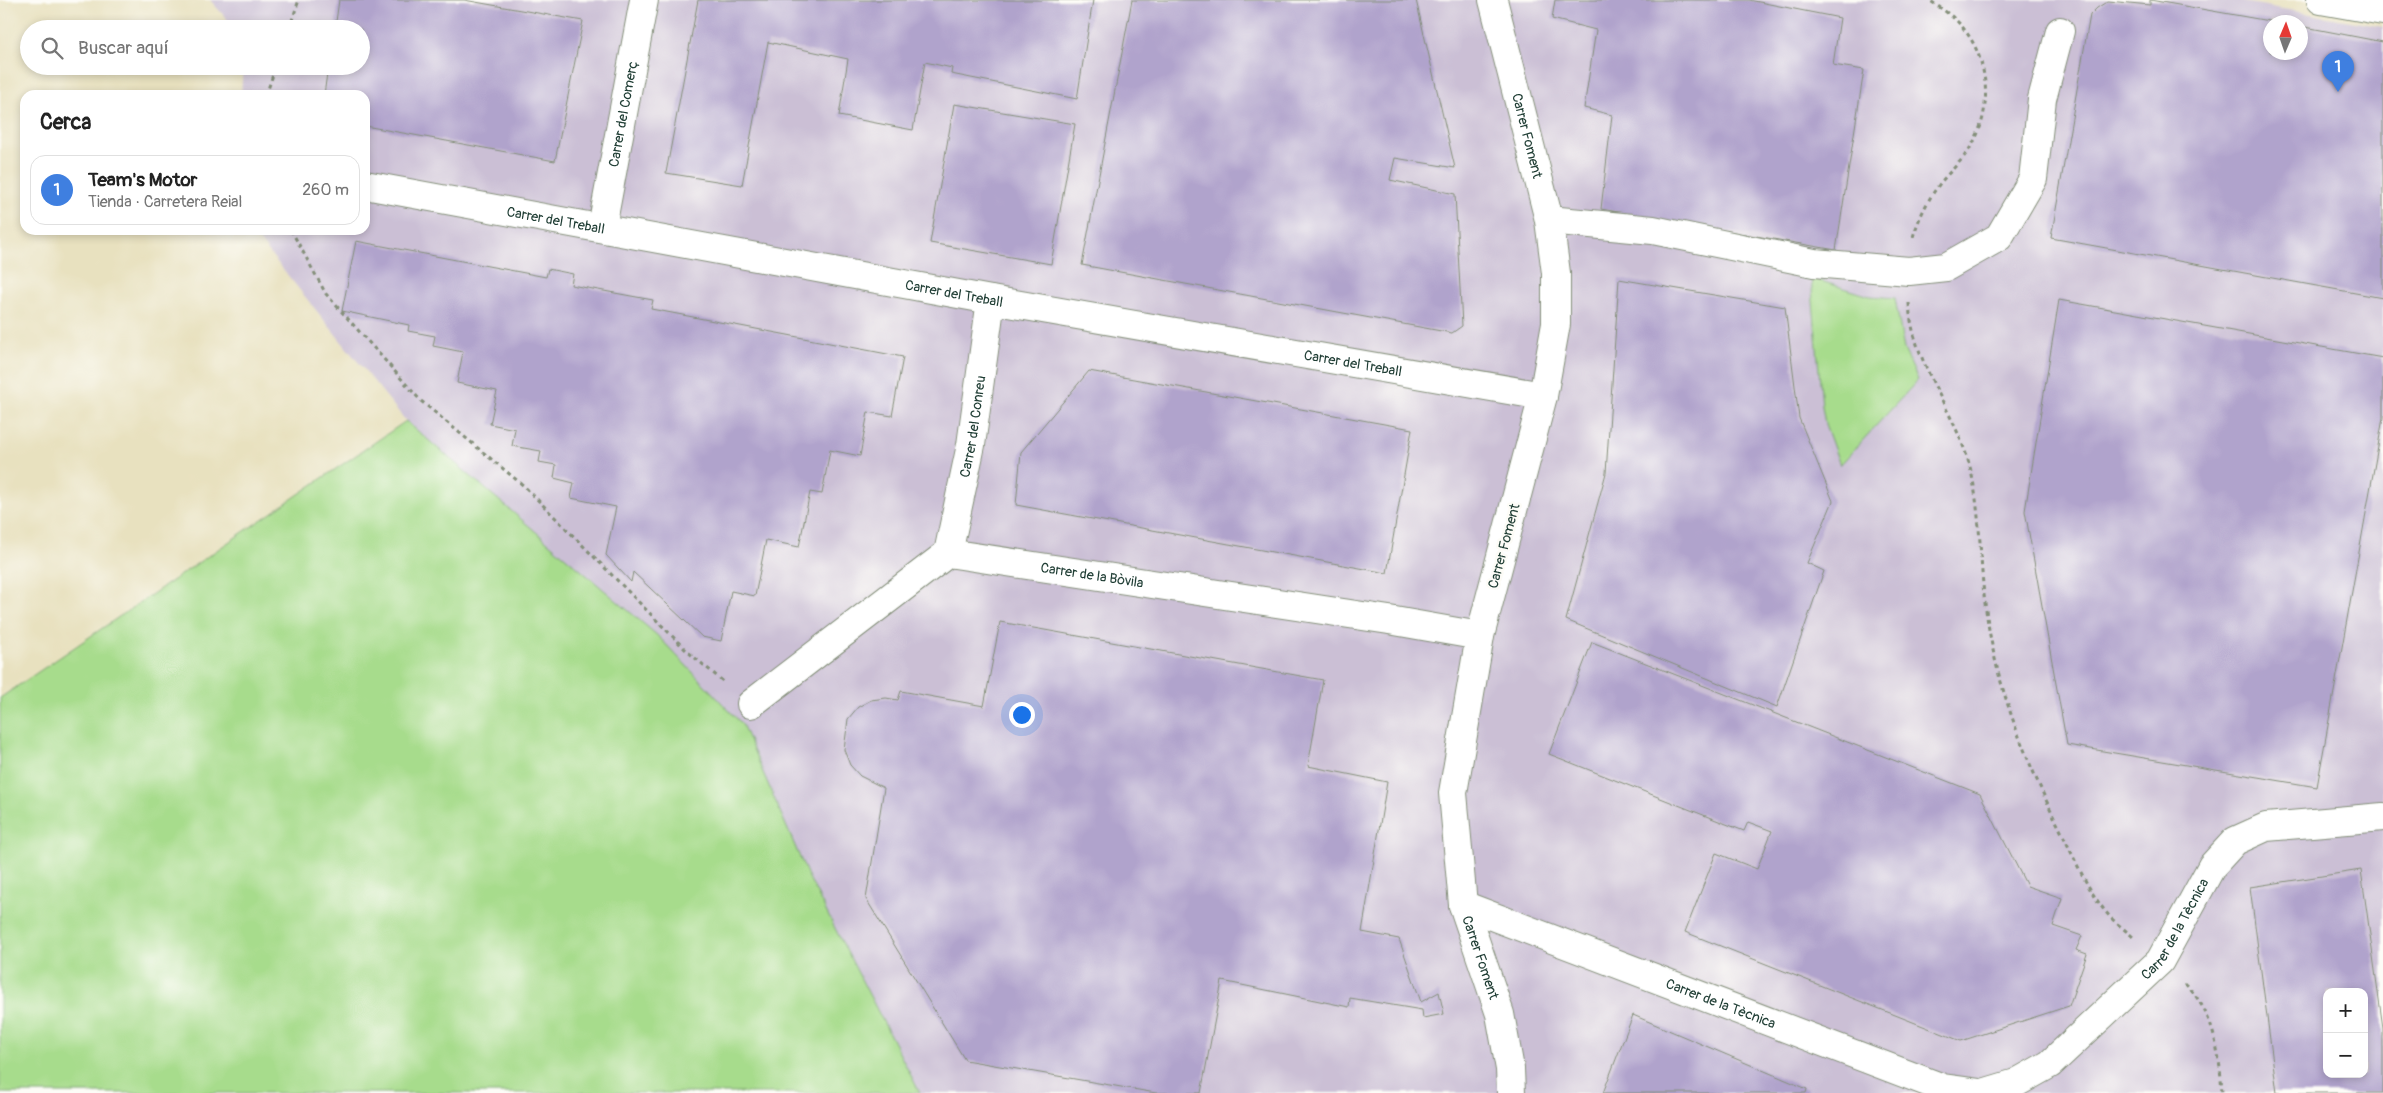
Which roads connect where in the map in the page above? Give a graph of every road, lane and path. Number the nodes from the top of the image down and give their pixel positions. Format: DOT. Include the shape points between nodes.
graph roads {
  1 [pos="298,0"];
  2 [pos="644,0"];
  3 [pos="1493,0"];
  4 [pos="1929,0"];
  5 [pos="2321,0"];
  6 [pos="2383,11"];
  7 [pos="292,20"];
  8 [pos="2060,30"];
  9 [pos="273,75"];
  10 [pos="268,90"];
  11 [pos="370,186"];
  12 [pos="1549,220"];
  13 [pos="602,227"];
  14 [pos="294,235"];
  15 [pos="1909,271"];
  16 [pos="991,300"];
  17 [pos="1543,396"];
  18 [pos="948,553"];
  19 [pos="1480,636"];
  20 [pos="751,704"];
  21 [pos="2383,817"];
  22 [pos="1463,905"];
  23 [pos="2160,960"];
  24 [pos="1511,1093"];
  25 [pos="1982,1093"];
  26 [pos="2222,1093"];
  1 -- 7 [label="path"];
  2 -- 13 [label="street, Carrer del Comerç"];
  3 -- 12 [label="street, Carrer Foment"];
  4 -- 15 [label="path" via="1956,21 1975,47 1983,67 1985,100 1974,142 1935,189 1920,219 1910,247"];
  5 -- 6 [label="street"];
  8 -- 15 [label="street" via="2042,99 2033,179 1999,237 1946,267"];
  9 -- 10 [label="path"];
  11 -- 13 [label="street, Carrer del Treball"];
  12 -- 15 [label="street" via="1653,230 1814,262"];
  12 -- 17 [label="street, Carrer Foment" via="1556,273 1556,324"];
  13 -- 16 [label="street, Carrer del Treball"];
  14 -- 20 [label="path" via="326,294 421,401 524,486 688,652"];
  15 -- 23 [label="path" via="1910,322 1914,341 1960,434 1971,471 1991,645 2021,746 2095,896 2111,918"];
  16 -- 17 [label="street, Carrer del Treball"];
  16 -- 18 [label="street, Carrer del Conreu" via="971,445"];
  17 -- 19 [label="street, Carrer Foment"];
  18 -- 19 [label="street, Carrer de la Bòvila"];
  18 -- 20 [label="street"];
  19 -- 22 [label="street, Carrer Foment" via="1453,793"];
  21 -- 23 [label="street, Carrer de la Tècnica" via="2266,827 2235,841 2212,866"];
  22 -- 24 [label="street, Carrer Foment" via="1500,1014"];
  22 -- 25 [label="street, Carrer de la Tècnica" via="1943,1088"];
  23 -- 25 [label="street, Carrer de la Tècnica" via="2050,1064 2016,1083"];
  23 -- 26 [label="path" via="2192,991 2204,1009 2219,1061"];
}
